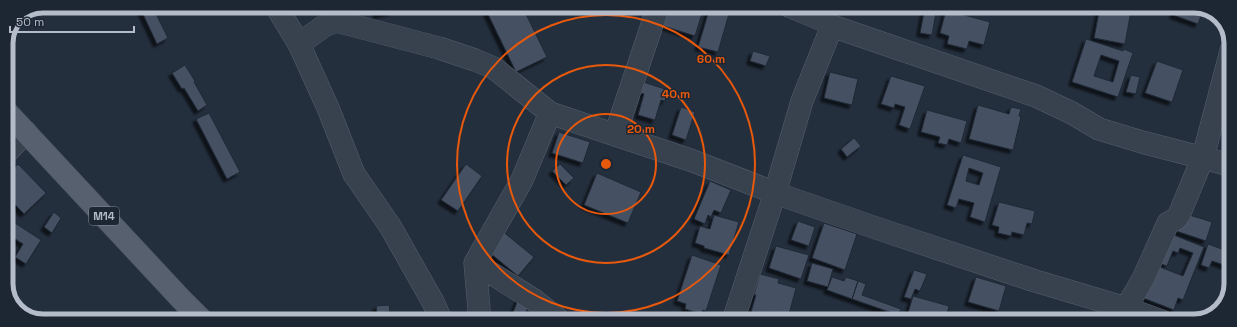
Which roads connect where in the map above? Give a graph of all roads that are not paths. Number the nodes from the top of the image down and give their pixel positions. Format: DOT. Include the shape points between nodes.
graph roads {
  1 [pos="280,13"];
  2 [pos="656,13"];
  3 [pos="805,13"];
  4 [pos="832,26"];
  5 [pos="299,44"];
  6 [pos="1224,78"];
  7 [pos="550,113"];
  8 [pos="13,118"];
  9 [pos="26,132"];
  10 [pos="615,135"];
  11 [pos="13,146"];
  12 [pos="1203,158"];
  13 [pos="1224,163"];
  14 [pos="775,193"];
  15 [pos="475,263"];
  16 [pos="196,314"];
  17 [pos="438,314"];
  18 [pos="479,314"];
  19 [pos="552,314"];
  20 [pos="735,314"];
  21 [pos="1121,314"];
  22 [pos="1125,314"];
  1 -- 5 [label="street"];
  2 -- 10 [label="street"];
  3 -- 4 [label="street"];
  4 -- 12 [label="street" via="1036,96 1099,129"];
  4 -- 14 [label="street" via="802,101"];
  5 -- 7 [label="street" via="336,20 439,48 494,68"];
  5 -- 17 [label="street" via="354,174 390,226"];
  6 -- 12 [label="street"];
  7 -- 10 [label="street"];
  7 -- 15 [label="street" via="522,180"];
  8 -- 9 [label="main road, M14"];
  9 -- 11 [label="street"];
  9 -- 16 [label="main road, M14"];
  10 -- 14 [label="street" via="693,161"];
  12 -- 13 [label="street"];
  12 -- 22 [label="street" via="1179,215 1168,223"];
  14 -- 20 [label="street"];
  14 -- 21 [label="street" via="1018,275"];
  15 -- 18 [label="street"];
  15 -- 19 [label="street"];
}
